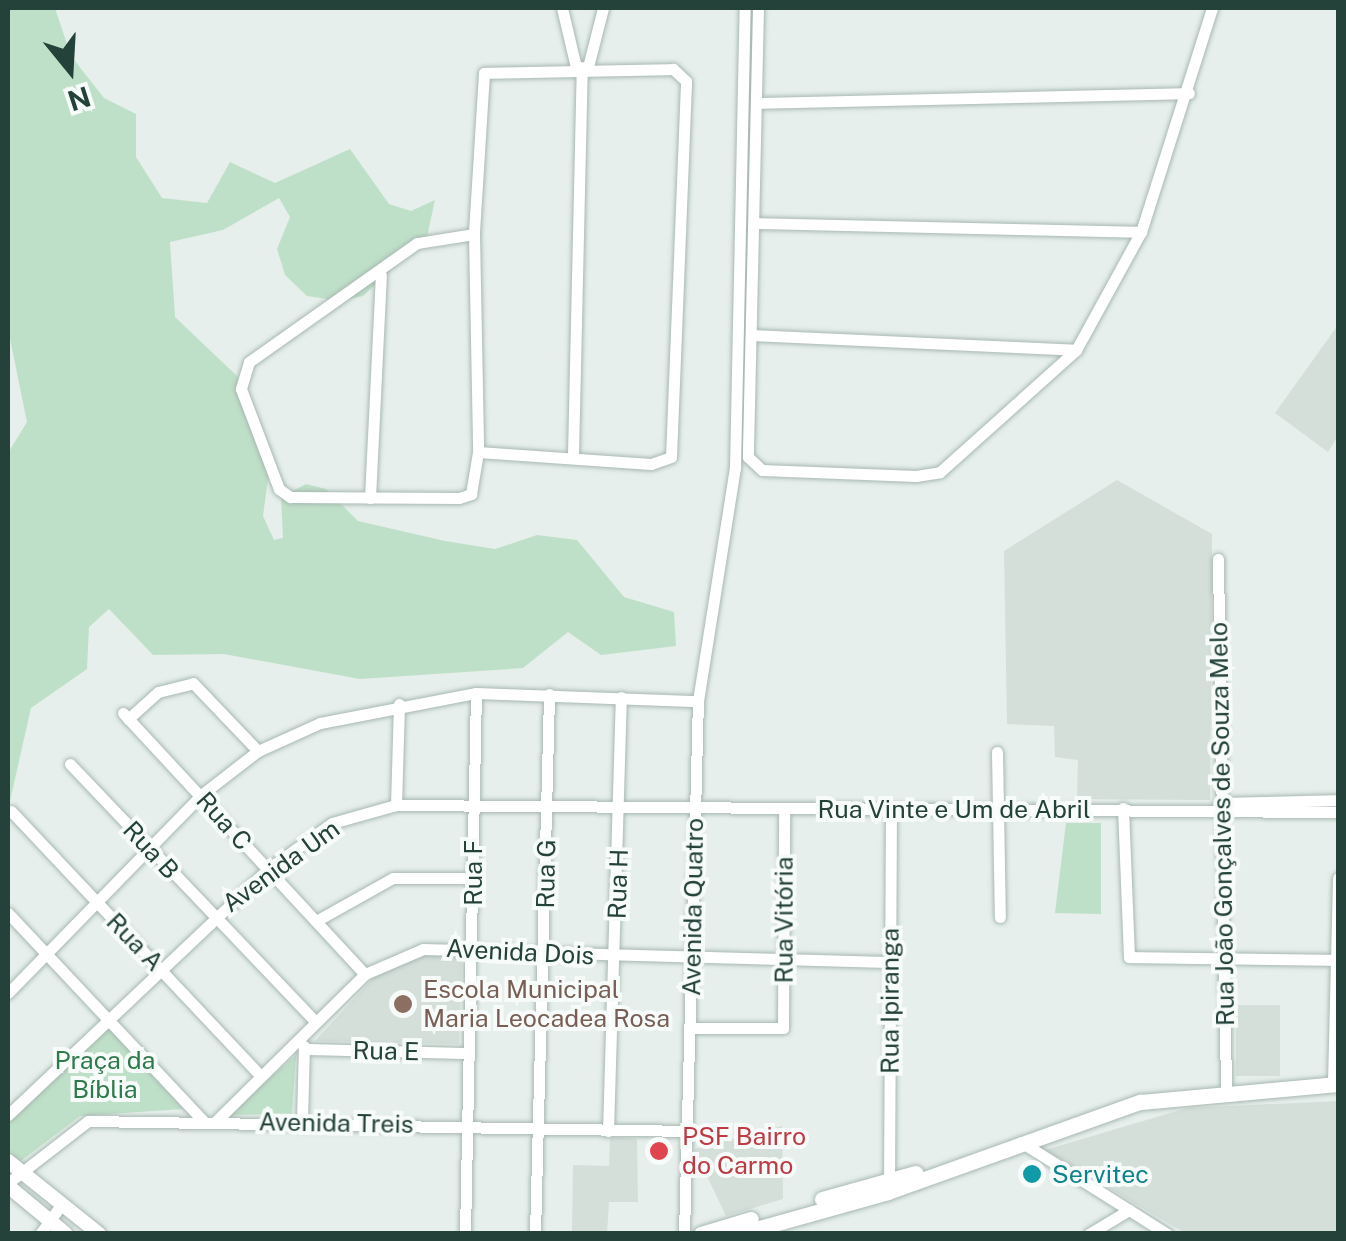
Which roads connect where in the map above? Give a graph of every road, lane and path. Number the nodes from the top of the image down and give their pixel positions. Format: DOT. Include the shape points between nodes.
graph roads {
  1 [pos="562,8"];
  2 [pos="603,8"];
  3 [pos="745,8"];
  4 [pos="758,8"];
  5 [pos="1212,8"];
  6 [pos="582,67"];
  7 [pos="1189,93"];
  8 [pos="756,104"];
  9 [pos="754,223"];
  10 [pos="1141,232"];
  11 [pos="474,234"];
  12 [pos="381,275"];
  13 [pos="751,335"];
  14 [pos="1076,350"];
  15 [pos="478,452"];
  16 [pos="573,455"];
  17 [pos="370,498"];
  18 [pos="1218,558"];
  19 [pos="476,693"];
  20 [pos="550,694"];
  21 [pos="621,697"];
  22 [pos="698,700"];
  23 [pos="399,704"];
  24 [pos="258,751"];
  25 [pos="997,752"];
  26 [pos="70,764"];
  27 [pos="201,795"];
  28 [pos="1338,800"];
  29 [pos="396,805"];
  30 [pos="474,806"];
  31 [pos="1220,806"];
  32 [pos="548,807"];
  33 [pos="622,807"];
  34 [pos="1123,808"];
  35 [pos="695,809"];
  36 [pos="784,809"];
  37 [pos="996,809"];
  38 [pos="891,810"];
  39 [pos="10,812"];
  40 [pos="1338,812"];
  41 [pos="148,846"];
  42 [pos="268,869"];
  43 [pos="473,878"];
  44 [pos="1338,878"];
  45 [pos="92,899"];
  46 [pos="8,913"];
  47 [pos="212,916"];
  48 [pos="1000,917"];
  49 [pos="316,920"];
  50 [pos="473,949"];
  51 [pos="46,952"];
  52 [pos="544,953"];
  53 [pos="616,957"];
  54 [pos="693,959"];
  55 [pos="785,959"];
  56 [pos="1224,960"];
  57 [pos="1337,960"];
  58 [pos="890,962"];
  59 [pos="160,968"];
  60 [pos="366,974"];
  61 [pos="8,993"];
  62 [pos="110,1016"];
  63 [pos="310,1025"];
  64 [pos="690,1028"];
  65 [pos="304,1049"];
  66 [pos="468,1053"];
  67 [pos="259,1074"];
  68 [pos="1336,1080"];
  69 [pos="1226,1089"];
  70 [pos="8,1115"];
  71 [pos="210,1121"];
  72 [pos="302,1121"];
  73 [pos="466,1126"];
  74 [pos="540,1130"];
  75 [pos="608,1131"];
  76 [pos="688,1132"];
  77 [pos="1021,1142"];
  78 [pos="14,1165"];
  79 [pos="8,1185"];
  80 [pos="889,1186"];
  81 [pos="62,1204"];
  82 [pos="1129,1210"];
  83 [pos="792,1223"];
  84 [pos="45,1227"];
  85 [pos="66,1234"];
  86 [pos="99,1234"];
  87 [pos="464,1234"];
  88 [pos="535,1234"];
  89 [pos="684,1234"];
  90 [pos="701,1234"];
  91 [pos="738,1234"];
  92 [pos="803,1234"];
  93 [pos="1089,1234"];
  94 [pos="1167,1234"];
  1 -- 6 [label="street"];
  2 -- 6 [label="street"];
  3 -- 22 [label="street, Avenida Quatro" via="735,468"];
  4 -- 8 [label="street"];
  5 -- 7 [label="street"];
  6 -- 11 [label="street" via="484,73"];
  6 -- 16 [label="street"];
  6 -- 16 [label="street" via="672,69 686,81 678,444 650,464"];
  7 -- 8 [label="street"];
  7 -- 10 [label="street"];
  8 -- 9 [label="street"];
  9 -- 10 [label="street"];
  9 -- 13 [label="street"];
  10 -- 14 [label="street"];
  11 -- 12 [label="street" via="418,244"];
  11 -- 15 [label="street"];
  12 -- 17 [label="street"];
  12 -- 17 [label="street" via="249,362 240,389 279,489"];
  13 -- 14 [label="street"];
  13 -- 14 [label="street" via="748,456 762,470 940,472"];
  15 -- 16 [label="street"];
  15 -- 17 [label="street" via="471,494"];
  18 -- 31 [label="street, Rua João Gonçalves de Souza Melo"];
  19 -- 20 [label="street"];
  19 -- 23 [label="street"];
  19 -- 30 [label="street, Rua F"];
  20 -- 21 [label="street"];
  20 -- 32 [label="street, Rua G"];
  21 -- 22 [label="street"];
  21 -- 33 [label="street, Rua H"];
  22 -- 35 [label="street, Avenida Quatro"];
  23 -- 24 [label="street" via="320,723"];
  23 -- 29 [label="street"];
  24 -- 27 [label="street"];
  24 -- 27 [label="street, Rua C" via="193,683 158,692 125,716"];
  25 -- 37 [label="street"];
  26 -- 41 [label="street, Rua B"];
  27 -- 41 [label="street"];
  27 -- 42 [label="street, Rua C"];
  28 -- 31 [label="street, Rua Vinte e Um de Abril"];
  29 -- 30 [label="street, Avenida Um"];
  29 -- 42 [label="street, Avenida Um" via="332,823"];
  30 -- 32 [label="street, Avenida Um"];
  30 -- 43 [label="street, Rua F"];
  31 -- 34 [label="street, Rua Vinte e Um de Abril"];
  31 -- 40 [label="street, Rua Vinte e Um de Abril"];
  31 -- 56 [label="street, Rua João Gonçalves de Souza Melo"];
  32 -- 33 [label="street, Avenida Um"];
  32 -- 52 [label="street, Rua G"];
  33 -- 35 [label="street, Avenida Um"];
  33 -- 53 [label="street, Rua H"];
  34 -- 37 [label="street, Rua Vinte e Um de Abril"];
  34 -- 56 [label="street" via="1129,957"];
  35 -- 36 [label="street, Rua Vinte e Um de Abril"];
  35 -- 54 [label="street, Avenida Quatro"];
  36 -- 38 [label="street, Rua Vinte e Um de Abril"];
  36 -- 55 [label="street, Rua Vitória"];
  37 -- 38 [label="street, Rua Vinte e Um de Abril"];
  37 -- 48 [label="street"];
  38 -- 58 [label="street, Rua Ipiranga"];
  39 -- 45 [label="street, Rua A"];
  41 -- 45 [label="street"];
  41 -- 47 [label="street, Rua B"];
  42 -- 47 [label="street, Avenida Um"];
  42 -- 49 [label="street, Rua C"];
  43 -- 49 [label="street" via="393,878"];
  43 -- 50 [label="street, Rua F"];
  44 -- 57 [label="street"];
  45 -- 51 [label="street"];
  45 -- 59 [label="street, Rua A"];
  46 -- 51 [label="street"];
  47 -- 59 [label="street, Avenida Um"];
  47 -- 63 [label="street, Rua B"];
  49 -- 60 [label="street, Rua C"];
  50 -- 52 [label="street, Avenida Dois"];
  50 -- 60 [label="street, Avenida Dois" via="423,949"];
  50 -- 66 [label="street, Rua F"];
  51 -- 61 [label="street"];
  51 -- 62 [label="street"];
  52 -- 53 [label="street, Avenida Dois"];
  52 -- 74 [label="street, Rua G"];
  53 -- 54 [label="street, Avenida Dois"];
  53 -- 75 [label="street, Rua H"];
  54 -- 55 [label="street, Avenida Dois"];
  54 -- 64 [label="street, Avenida Quatro"];
  55 -- 58 [label="street, Avenida Dois"];
  55 -- 64 [label="street, Rua Vitória" via="781,1030"];
  56 -- 57 [label="street"];
  56 -- 69 [label="street, Rua João Gonçalves de Souza Melo"];
  57 -- 68 [label="street"];
  58 -- 80 [label="street, Rua Ipiranga"];
  59 -- 62 [label="street, Avenida Um"];
  59 -- 67 [label="street, Rua A"];
  60 -- 63 [label="street, Avenida Dois"];
  62 -- 70 [label="street, Avenida Um"];
  62 -- 71 [label="street"];
  63 -- 65 [label="street"];
  63 -- 67 [label="street, Avenida Dois"];
  64 -- 76 [label="street, Avenida Quatro"];
  65 -- 66 [label="street, Rua E"];
  65 -- 72 [label="street"];
  66 -- 73 [label="street, Rua F"];
  67 -- 71 [label="street, Avenida Dois"];
  68 -- 69 [label="main road"];
  69 -- 77 [label="main road" via="1140,1102"];
  71 -- 72 [label="street, Avenida Treis"];
  71 -- 78 [label="street, Avenida Treis" via="88,1121"];
  72 -- 73 [label="street, Avenida Treis"];
  73 -- 74 [label="street, Avenida Treis"];
  73 -- 87 [label="street, Rua F"];
  74 -- 75 [label="street, Avenida Treis"];
  74 -- 88 [label="street, Rua G"];
  75 -- 76 [label="street, Avenida Treis"];
  76 -- 89 [label="street, Avenida Quatro"];
  77 -- 80 [label="main road"];
  77 -- 82 [label="street"];
  78 -- 79 [label="street, Avenida Treis"];
  78 -- 81 [label="street"];
  79 -- 84 [label="street"];
  80 -- 83 [label="main road"];
  80 -- 90 [label="main road"];
  81 -- 84 [label="street"];
  81 -- 86 [label="street"];
  82 -- 93 [label="street"];
  82 -- 94 [label="street"];
  83 -- 91 [label="main road"];
  83 -- 92 [label="street"];
  84 -- 85 [label="street"];
}
